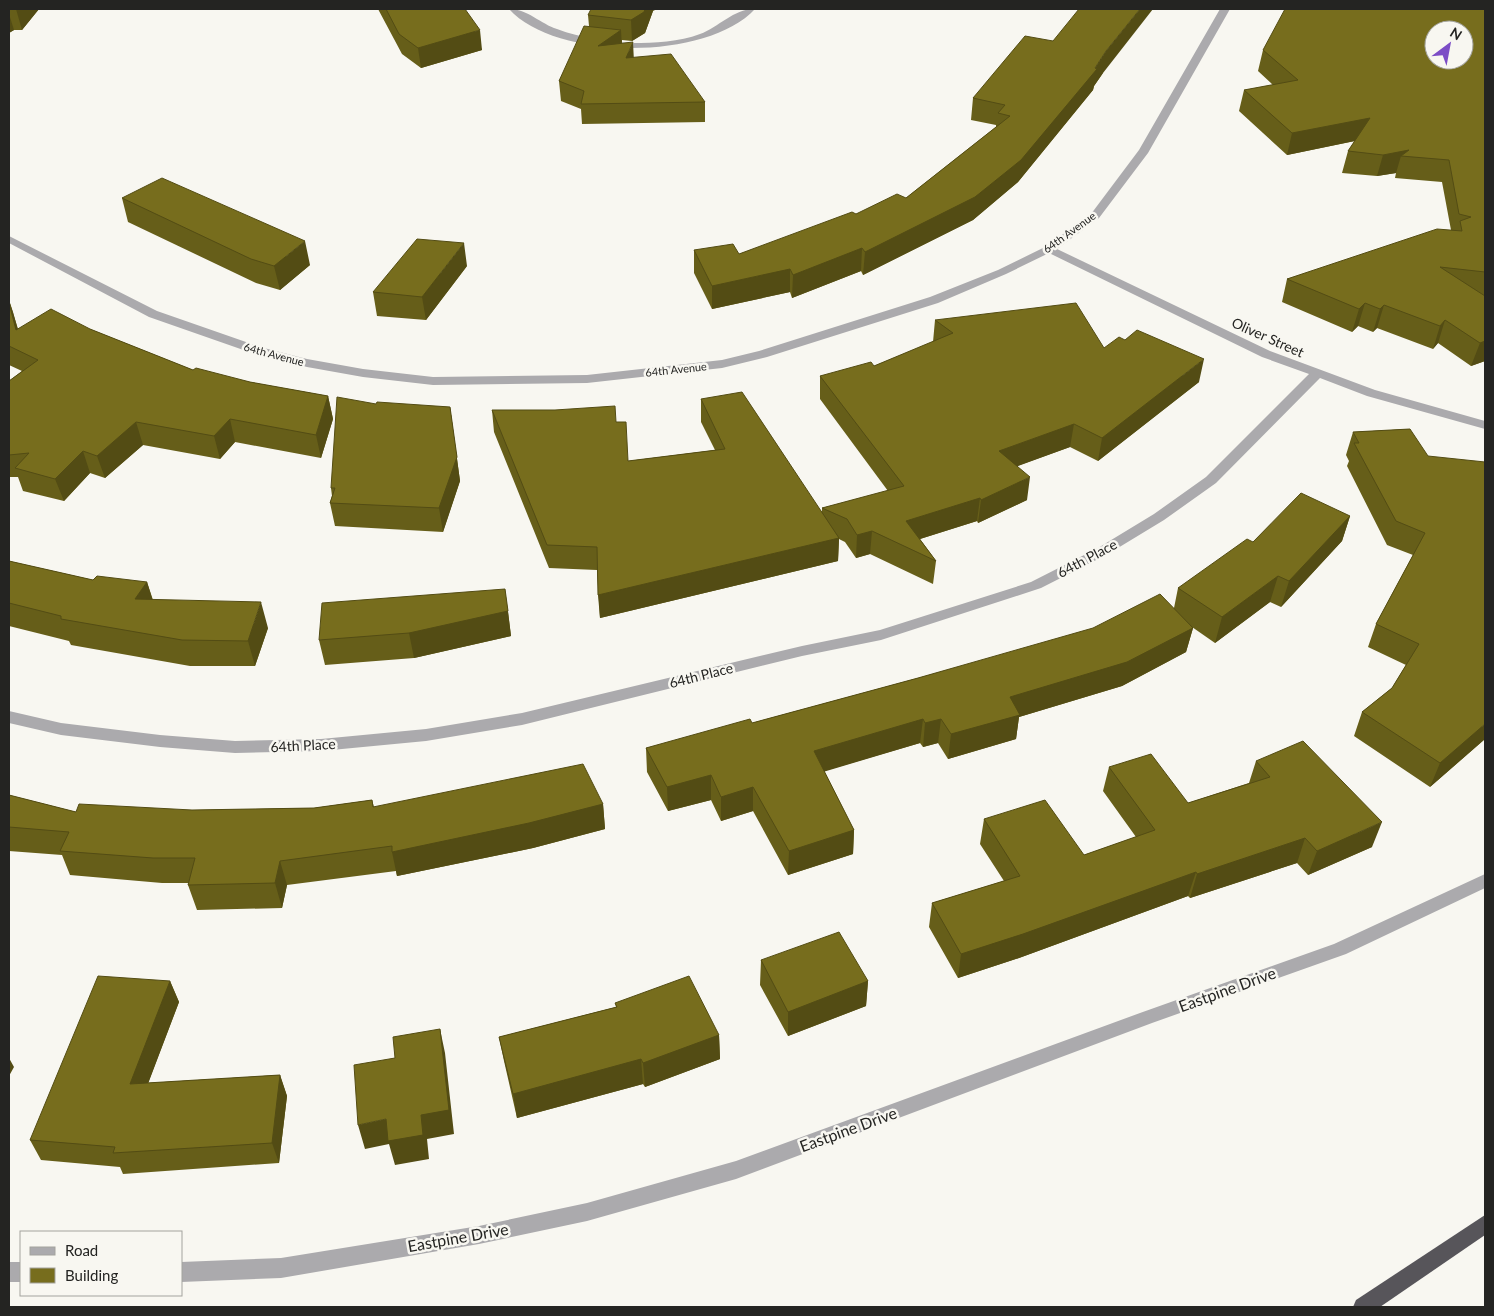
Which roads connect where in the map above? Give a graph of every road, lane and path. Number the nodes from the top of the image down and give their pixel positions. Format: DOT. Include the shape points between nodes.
graph roads {
  1 [pos="514,9"];
  2 [pos="750,9"];
  3 [pos="1225,9"];
  4 [pos="9,239"];
  5 [pos="1049,249"];
  6 [pos="1317,374"];
  7 [pos="1485,425"];
  8 [pos="9,717"];
  9 [pos="1485,881"];
  10 [pos="1485,1224"];
  11 [pos="182,1272"];
  12 [pos="1363,1307"];
  1 -- 2 [label="street" via="558,33 628,45 660,44 704,36"];
  3 -- 5 [label="street, 64th Avenue" via="1144,151 1095,216"];
  4 -- 5 [label="street, 64th Avenue" via="153,314 203,333 307,363 432,381 587,379 722,364 934,300"];
  5 -- 6 [label="street, Oliver Street" via="1266,354"];
  6 -- 7 [label="street, Oliver Street"];
  6 -- 8 [label="street, 64th Place" via="1211,480 1103,551 1036,584 881,635 802,650 522,719 426,735 340,743 235,747 61,729"];
  9 -- 11 [label="street, Eastpine Drive" via="1340,949 736,1170 587,1212 479,1235 281,1268"];
  10 -- 12 [label="highway"];
}
